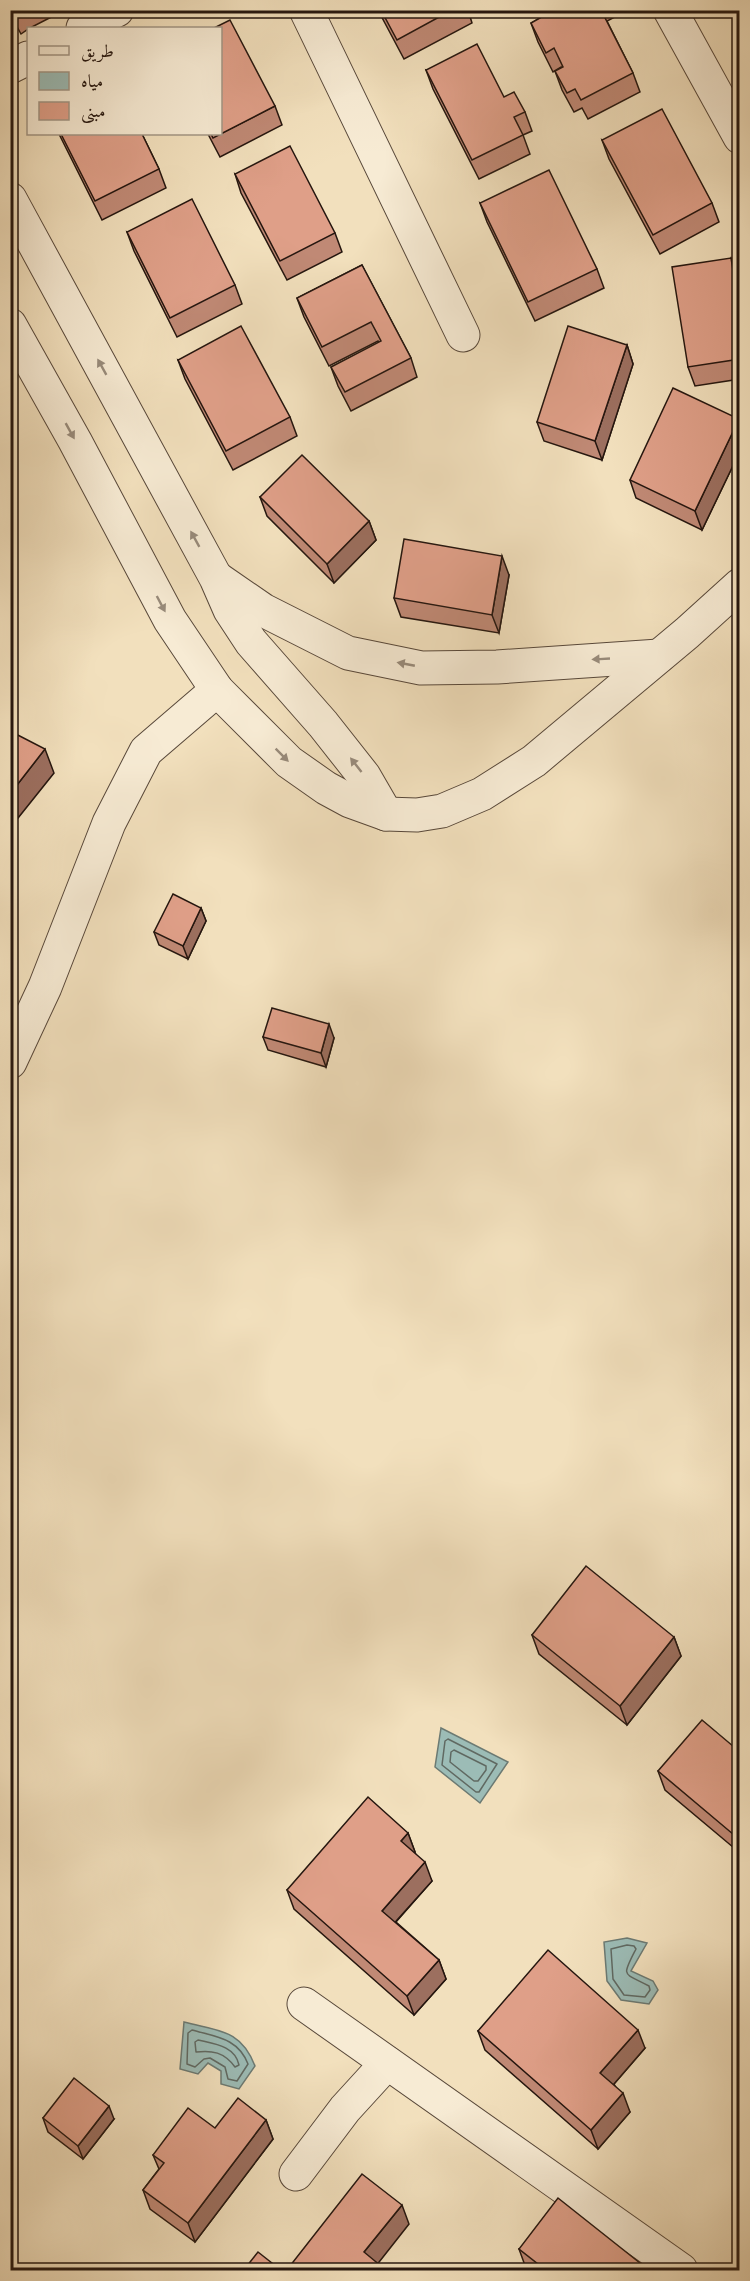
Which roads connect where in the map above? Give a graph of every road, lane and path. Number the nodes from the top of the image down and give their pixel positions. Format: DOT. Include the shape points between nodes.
graph roads {
  1 [pos="117,10"];
  2 [pos="306,10"];
  3 [pos="670,10"];
  4 [pos="85,27"];
  5 [pos="27,58"];
  6 [pos="10,67"];
  7 [pos="740,137"];
  8 [pos="10,199"];
  9 [pos="10,326"];
  10 [pos="463,335"];
  11 [pos="216,578"];
  12 [pos="735,583"];
  13 [pos="659,656"];
  14 [pos="217,690"];
  15 [pos="386,814"];
  16 [pos="10,1062"];
  17 [pos="304,2004"];
  18 [pos="387,2063"];
  19 [pos="296,2174"];
  20 [pos="681,2271"];
  1 -- 4 [label="street"];
  2 -- 10 [label="street"];
  3 -- 7 [label="street"];
  5 -- 6 [label="street"];
  11 -- 8 [label="street, one-way"];
  9 -- 14 [label="street, one-way" via="170,620"];
  13 -- 11 [label="street, one-way" via="421,668 348,653 262,610"];
  15 -- 11 [label="street, one-way" via="364,776 251,642 230,610"];
  12 -- 13 [label="street"];
  13 -- 15 [label="street" via="534,761 482,794 442,811"];
  14 -- 15 [label="street, one-way" via="289,762 342,797"];
  14 -- 16 [label="street" via="146,751 109,823 45,987"];
  17 -- 18 [label="street"];
  18 -- 19 [label="street" via="345,2109"];
  18 -- 20 [label="street"];
}
